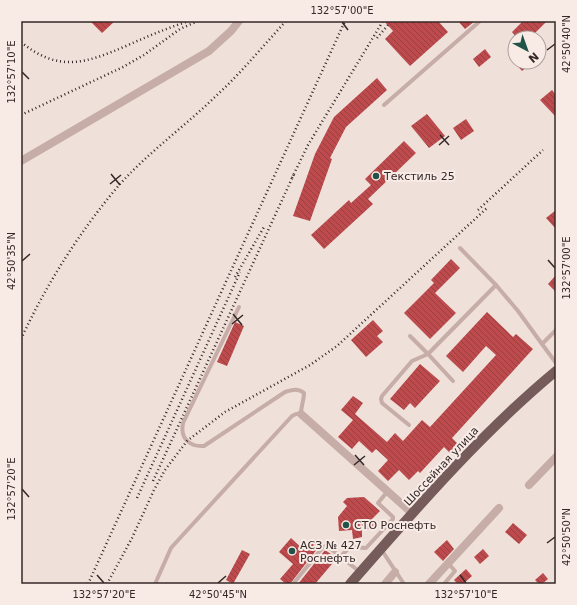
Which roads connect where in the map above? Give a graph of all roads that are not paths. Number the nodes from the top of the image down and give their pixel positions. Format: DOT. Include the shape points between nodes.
graph roads {
  1 [pos="239,21"];
  2 [pos="480,21"];
  3 [pos="384,105"];
  4 [pos="21,161"];
  5 [pos="460,248"];
  6 [pos="496,285"];
  7 [pos="239,308"];
  8 [pos="556,330"];
  9 [pos="410,336"];
  10 [pos="542,344"];
  11 [pos="428,354"];
  12 [pos="556,363"];
  13 [pos="556,371"];
  14 [pos="453,381"];
  15 [pos="301,414"];
  16 [pos="409,426"];
  17 [pos="556,457"];
  18 [pos="529,485"];
  19 [pos="387,492"];
  20 [pos="499,508"];
  21 [pos="412,514"];
  22 [pos="381,548"];
  23 [pos="341,556"];
  24 [pos="448,563"];
  25 [pos="360,572"];
  26 [pos="396,572"];
  27 [pos="155,584"];
  28 [pos="292,584"];
  29 [pos="350,584"];
  30 [pos="385,584"];
  31 [pos="404,584"];
  32 [pos="429,584"];
  33 [pos="444,584"];
  1 -- 4 [label="street" via="209,50"];
  2 -- 3 [label="lane"];
  5 -- 6 [label="lane"];
  6 -- 10 [label="lane"];
  6 -- 11 [label="lane"];
  7 -- 15 [label="lane" via="183,423 184,437 197,447 204,446 285,392 295,390 304,393"];
  8 -- 10 [label="lane"];
  9 -- 11 [label="lane"];
  10 -- 12 [label="lane"];
  11 -- 14 [label="lane"];
  11 -- 16 [label="lane" via="412,361 382,396 382,403"];
  13 -- 21 [label="main road, Шоссейная улица" via="486,434"];
  15 -- 19 [label="street"];
  15 -- 27 [label="lane" via="292,416 171,548"];
  17 -- 18 [label="street"];
  19 -- 21 [label="street"];
  19 -- 23 [label="lane" via="378,503 393,519 366,548 350,547"];
  20 -- 24 [label="street"];
  21 -- 22 [label="main road, Шоссейная улица"];
  22 -- 25 [label="main road, Шоссейная улица"];
  22 -- 26 [label="lane"];
  23 -- 25 [label="lane"];
  23 -- 28 [label="lane" via="330,547 323,548"];
  24 -- 32 [label="street"];
  24 -- 33 [label="lane" via="455,571"];
  25 -- 29 [label="main road, Шоссейная улица"];
  26 -- 30 [label="street"];
  26 -- 31 [label="lane"];
}
